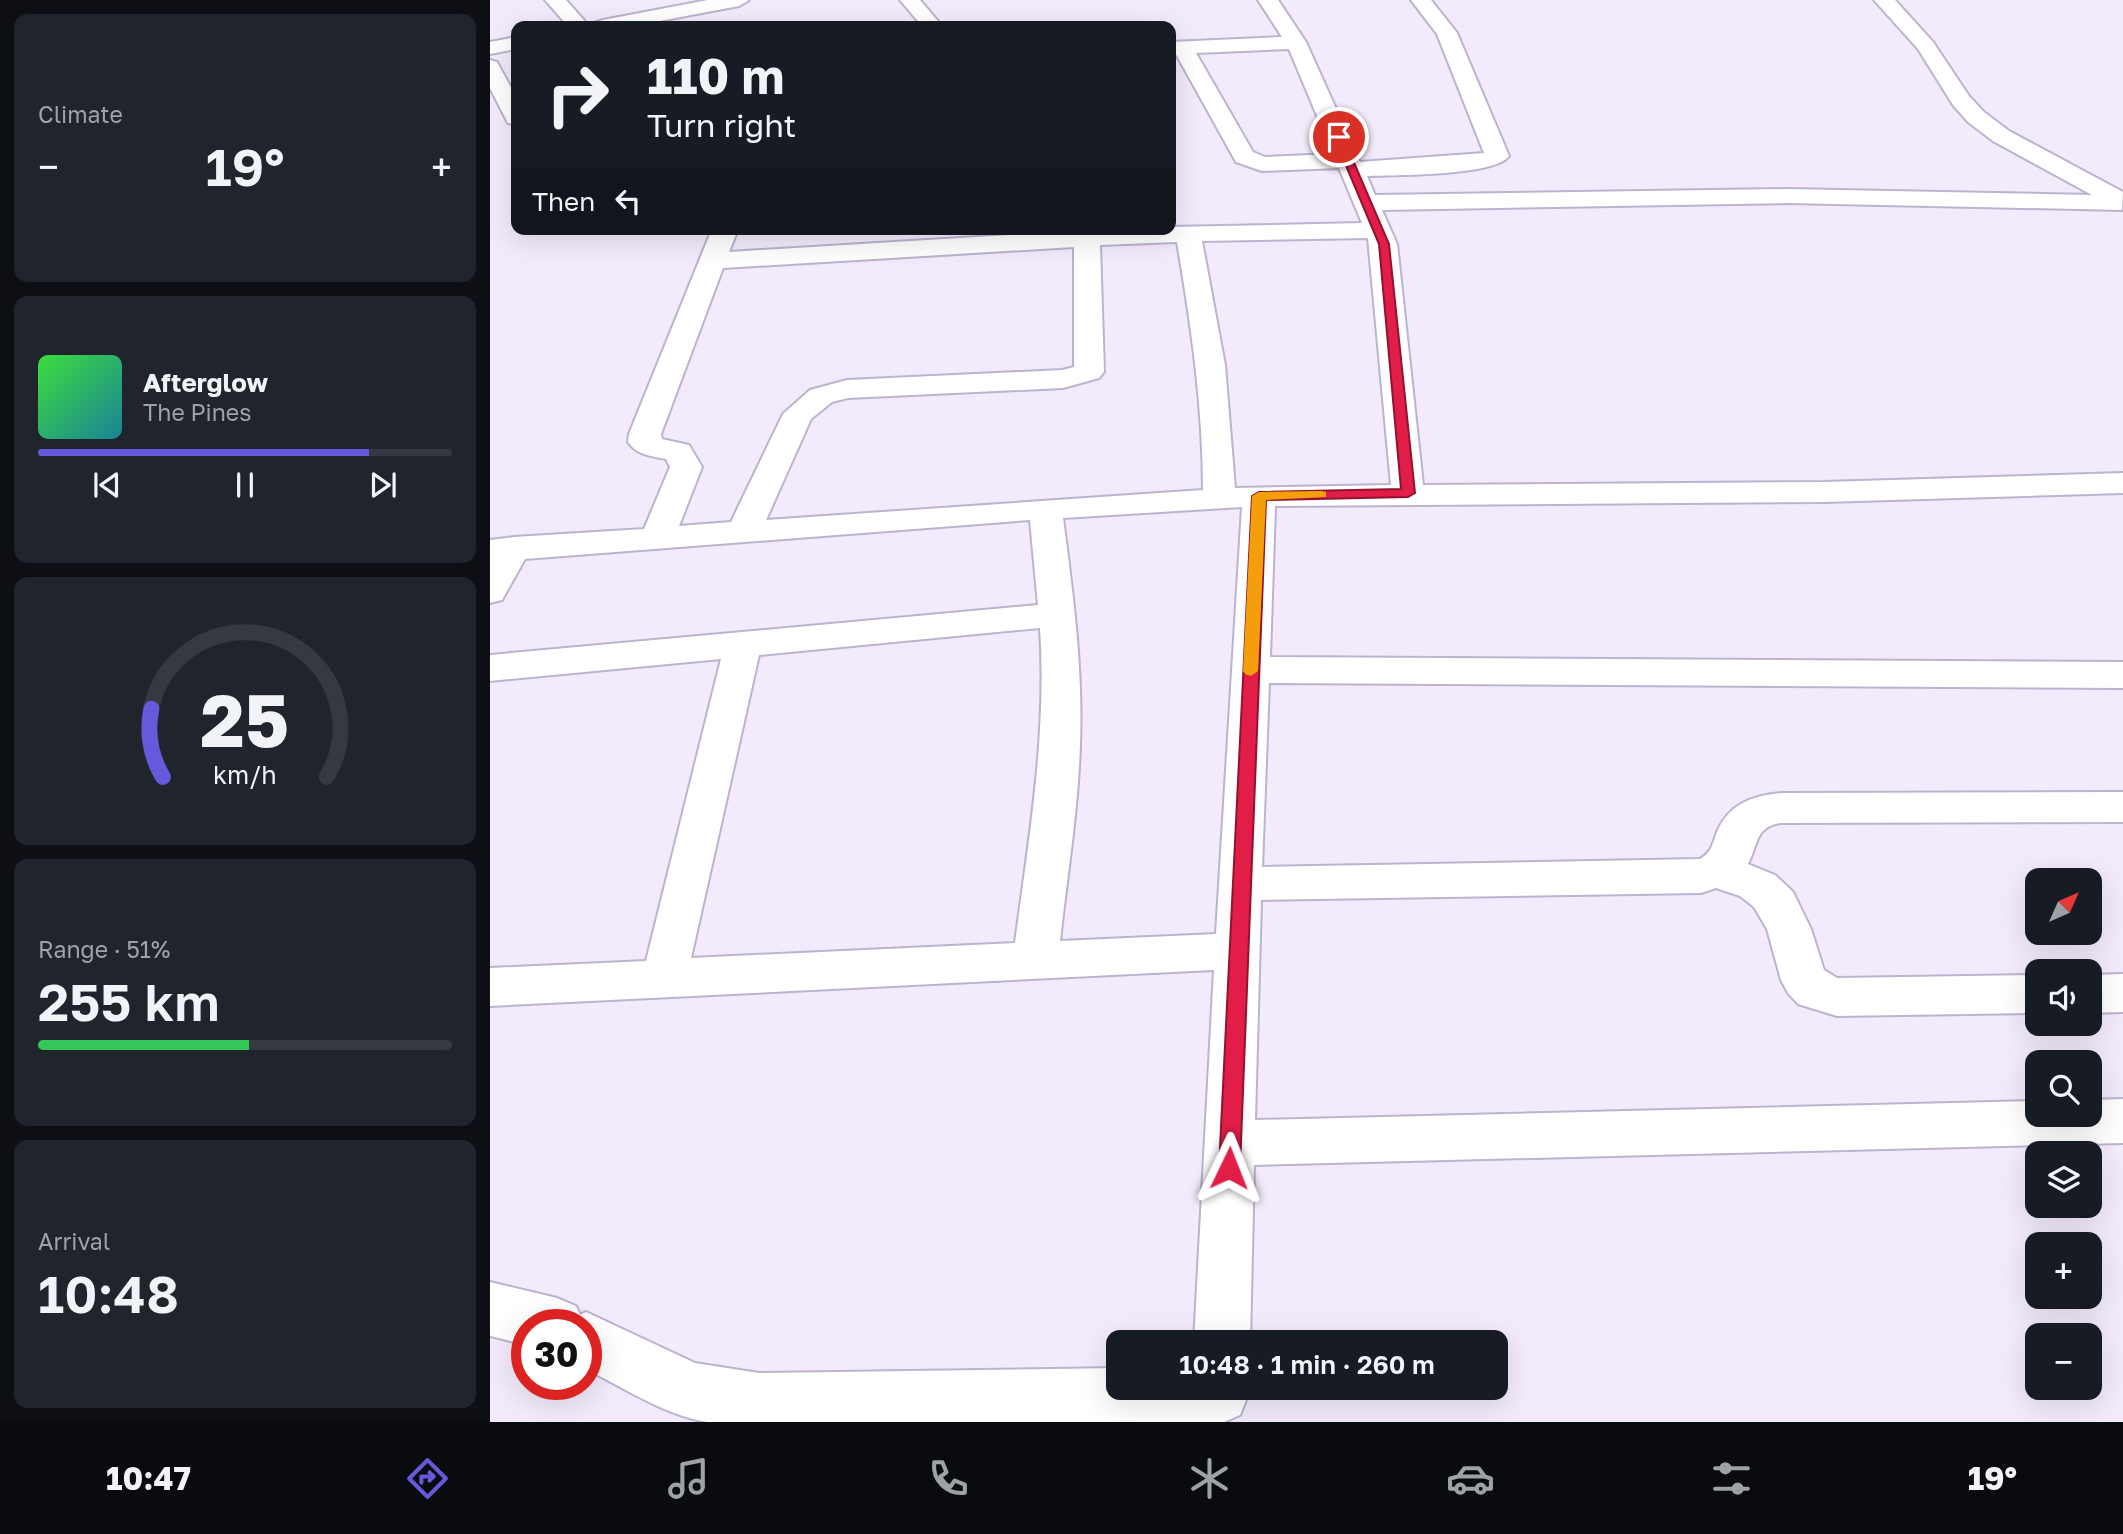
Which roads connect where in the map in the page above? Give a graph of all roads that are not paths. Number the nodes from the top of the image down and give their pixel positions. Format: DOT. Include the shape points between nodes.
graph roads {
  1 [pos="555,0"];
  2 [pos="910,0"];
  3 [pos="1268,0"];
  4 [pos="1421,0"];
  5 [pos="1884,0"];
  6 [pos="733,7"];
  7 [pos="574,21"];
  8 [pos="637,21"];
  9 [pos="928,21"];
  10 [pos="1296,42"];
  11 [pos="511,44"];
  12 [pos="490,48"];
  13 [pos="1177,48"];
  14 [pos="490,66"];
  15 [pos="511,108"];
  16 [pos="511,119"];
  17 [pos="490,122"];
  18 [pos="1351,166"];
  19 [pos="1368,203"];
  20 [pos="2122,203"];
  21 [pos="1378,230"];
  22 [pos="1176,234"];
  23 [pos="1188,234"];
  24 [pos="723,235"];
  25 [pos="1054,235"];
  26 [pos="1086,235"];
  27 [pos="956,238"];
  28 [pos="713,261"];
  29 [pos="2123,482"];
  30 [pos="1408,493"];
  31 [pos="1239,497"];
  32 [pos="1045,509"];
  33 [pos="744,531"];
  34 [pos="657,537"];
  35 [pos="502,549"];
  36 [pos="490,592"];
  37 [pos="1058,615"];
  38 [pos="743,644"];
  39 [pos="490,668"];
  40 [pos="1251,670"];
  41 [pos="2123,675"];
  42 [pos="2123,807"];
  43 [pos="1718,873"];
  44 [pos="1240,884"];
  45 [pos="1238,951"];
  46 [pos="1035,961"];
  47 [pos="664,979"];
  48 [pos="490,987"];
  49 [pos="2123,993"];
  50 [pos="2025,994"];
  51 [pos="2102,994"];
  52 [pos="2123,1121"];
  53 [pos="1230,1143"];
  54 [pos="490,1309"];
  55 [pos="511,1314"];
  56 [pos="1222,1330"];
  57 [pos="602,1348"];
  58 [pos="1106,1391"];
  1 -- 7 [label="street"];
  2 -- 9 [label="street"];
  3 -- 10 [label="street"];
  4 -- 18 [label="street" via="1447,33 1497,156 1485,162"];
  5 -- 20 [label="street" via="1926,46 1976,117 2001,136"];
  6 -- 8 [label="street"];
  10 -- 13 [label="street"];
  10 -- 18 [label="street"];
  11 -- 12 [label="street"];
  13 -- 18 [label="street" via="1249,161"];
  14 -- 15 [label="street"];
  16 -- 17 [label="street"];
  18 -- 19 [label="street"];
  19 -- 20 [label="street" via="1775,196"];
  19 -- 21 [label="street"];
  21 -- 23 [label="street"];
  21 -- 30 [label="street" via="1384,244"];
  22 -- 23 [label="street"];
  23 -- 31 [label="street" via="1213,378 1220,454"];
  24 -- 28 [label="street"];
  25 -- 27 [label="street"];
  26 -- 33 [label="street" via="1089,372 1063,379 847,389 821,396 798,414"];
  27 -- 28 [label="street"];
  28 -- 34 [label="street" via="645,434 644,442 678,452 686,467"];
  29 -- 30 [label="street" via="1824,492"];
  30 -- 31 [label="street"];
  31 -- 32 [label="street"];
  31 -- 40 [label="street"];
  32 -- 33 [label="street"];
  32 -- 37 [label="street"];
  33 -- 34 [label="street"];
  34 -- 35 [label="street"];
  35 -- 36 [label="street"];
  37 -- 38 [label="street"];
  37 -- 46 [label="street" via="1059,779"];
  38 -- 39 [label="street"];
  38 -- 47 [label="street"];
  40 -- 41 [label="street"];
  40 -- 44 [label="street"];
  42 -- 43 [label="street" via="1781,808 1759,812 1745,821 1728,864"];
  43 -- 44 [label="street"];
  43 -- 50 [label="street" via="1745,879 1774,899 1804,980 1814,990 1838,997"];
  44 -- 45 [label="street"];
  45 -- 46 [label="street"];
  45 -- 53 [label="street"];
  46 -- 47 [label="street"];
  47 -- 48 [label="street"];
  49 -- 51 [label="street"];
  52 -- 53 [label="street"];
  53 -- 56 [label="street"];
  54 -- 55 [label="street"];
  57 -- 58 [label="street" via="691,1391 759,1402"];
}
